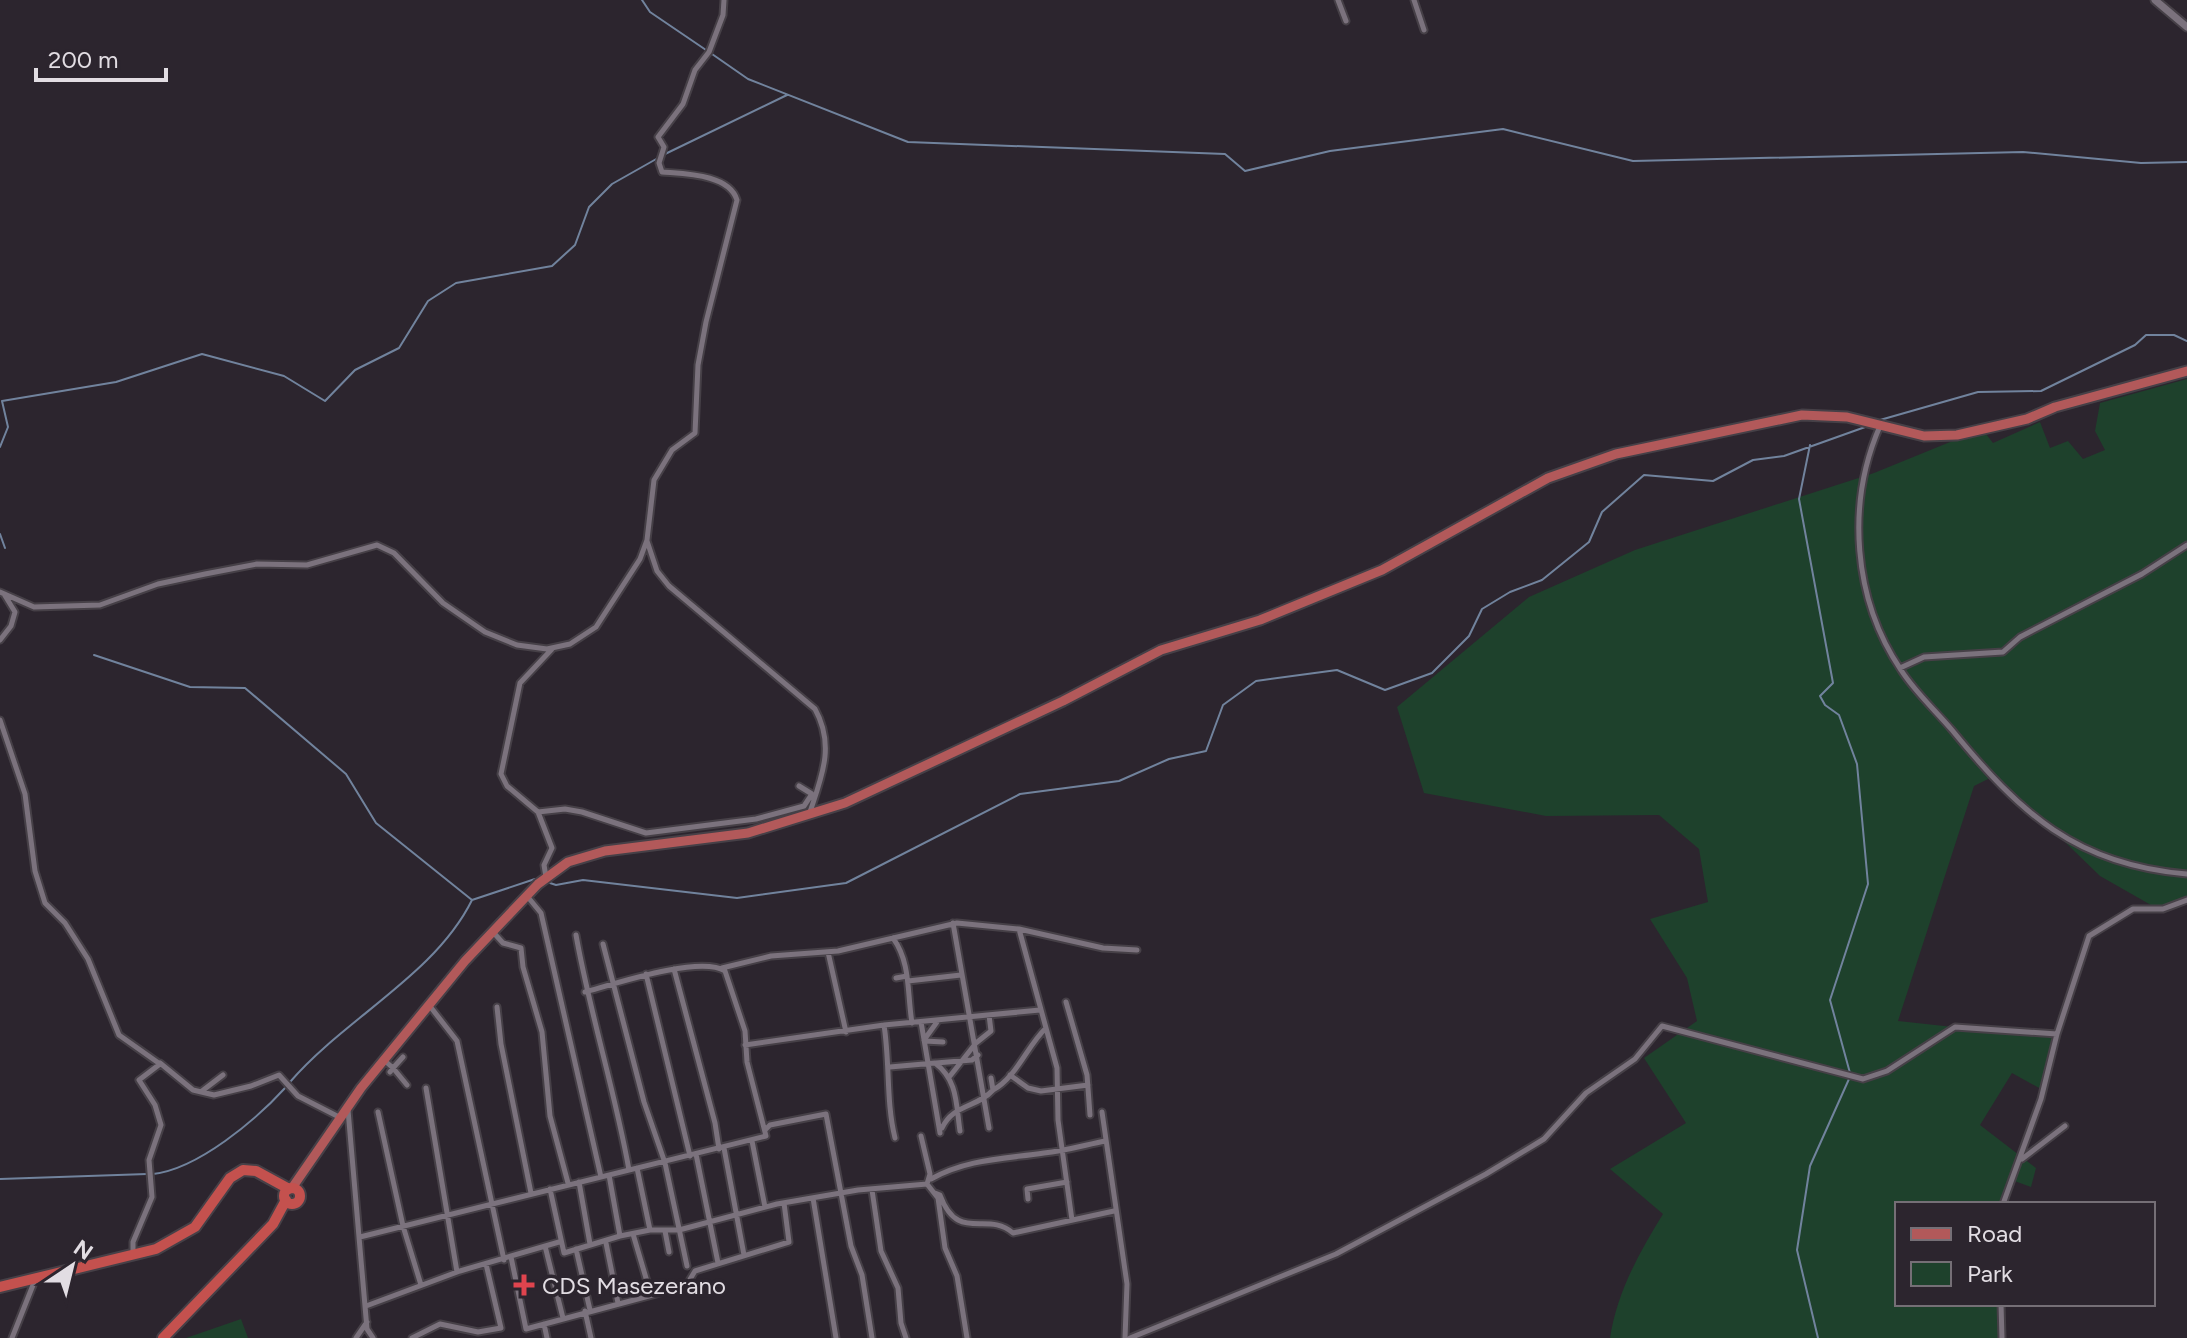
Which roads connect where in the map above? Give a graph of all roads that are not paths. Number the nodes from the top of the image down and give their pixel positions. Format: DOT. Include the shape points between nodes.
graph roads {
  1 [pos="724,0"];
  2 [pos="1338,0"];
  3 [pos="1414,0"];
  4 [pos="2155,0"];
  5 [pos="1346,21"];
  6 [pos="2187,27"];
  7 [pos="1424,30"];
  8 [pos="2187,371"];
  9 [pos="1881,425"];
  10 [pos="647,540"];
  11 [pos="2187,545"];
  12 [pos="2,593"];
  13 [pos="0,640"];
  14 [pos="553,649"];
  15 [pos="1900,668"];
  16 [pos="0,720"];
  17 [pos="799,786"];
  18 [pos="538,812"];
  19 [pos="809,816"];
  20 [pos="2187,874"];
  21 [pos="542,880"];
  22 [pos="526,895"];
  23 [pos="2187,900"];
  24 [pos="953,923"];
  25 [pos="1019,929"];
  26 [pos="492,930"];
  27 [pos="576,935"];
  28 [pos="893,938"];
  29 [pos="603,944"];
  30 [pos="1137,950"];
  31 [pos="828,952"];
  32 [pos="721,968"];
  33 [pos="674,969"];
  34 [pos="646,974"];
  35 [pos="961,975"];
  36 [pos="896,978"];
  37 [pos="908,978"];
  38 [pos="613,984"];
  39 [pos="585,992"];
  40 [pos="1066,1002"];
  41 [pos="429,1005"];
  42 [pos="497,1007"];
  43 [pos="1040,1010"];
  44 [pos="989,1015"];
  45 [pos="971,1017"];
  46 [pos="921,1022"];
  47 [pos="938,1022"];
  48 [pos="912,1023"];
  49 [pos="884,1025"];
  50 [pos="1046,1028"];
  51 [pos="846,1032"];
  52 [pos="2057,1034"];
  53 [pos="924,1041"];
  54 [pos="943,1042"];
  55 [pos="976,1043"];
  56 [pos="745,1045"];
  57 [pos="978,1055"];
  58 [pos="403,1057"];
  59 [pos="384,1060"];
  60 [pos="158,1061"];
  61 [pos="959,1061"];
  62 [pos="932,1063"];
  63 [pos="890,1067"];
  64 [pos="392,1070"];
  65 [pos="223,1075"];
  66 [pos="1010,1075"];
  67 [pos="950,1076"];
  68 [pos="991,1078"];
  69 [pos="407,1085"];
  70 [pos="1088,1085"];
  71 [pos="426,1088"];
  72 [pos="993,1090"];
  73 [pos="1058,1090"];
  74 [pos="201,1091"];
  75 [pos="985,1099"];
  76 [pos="348,1106"];
  77 [pos="956,1109"];
  78 [pos="378,1112"];
  79 [pos="1102,1112"];
  80 [pos="1090,1115"];
  81 [pos="339,1117"];
  82 [pos="2065,1126"];
  83 [pos="989,1128"];
  84 [pos="765,1130"];
  85 [pos="960,1131"];
  86 [pos="921,1136"];
  87 [pos="895,1138"];
  88 [pos="752,1141"];
  89 [pos="1105,1141"];
  90 [pos="721,1148"];
  91 [pos="1063,1149"];
  92 [pos="693,1155"];
  93 [pos="2021,1159"];
  94 [pos="665,1163"];
  95 [pos="637,1168"];
  96 [pos="629,1170"];
  97 [pos="609,1175"];
  98 [pos="601,1177"];
  99 [pos="929,1181"];
  100 [pos="579,1182"];
  101 [pos="1067,1182"];
  102 [pos="568,1183"];
  103 [pos="550,1189"];
  104 [pos="872,1190"];
  105 [pos="842,1192"];
  106 [pos="531,1193"];
  107 [pos="935,1193"];
  108 [pos="290,1194"];
  109 [pos="813,1198"];
  110 [pos="1028,1199"];
  111 [pos="2004,1202"];
  112 [pos="784,1203"];
  113 [pos="490,1206"];
  114 [pos="765,1207"];
  115 [pos="1114,1211"];
  116 [pos="737,1215"];
  117 [pos="447,1217"];
  118 [pos="1072,1220"];
  119 [pos="708,1222"];
  120 [pos="403,1226"];
  121 [pos="650,1230"];
  122 [pos="679,1230"];
  123 [pos="665,1231"];
  124 [pos="633,1234"];
  125 [pos="620,1236"];
  126 [pos="360,1237"];
  127 [pos="559,1242"];
  128 [pos="606,1243"];
  129 [pos="590,1244"];
  130 [pos="545,1246"];
  131 [pos="576,1249"];
  132 [pos="669,1252"];
  133 [pos="133,1255"];
  134 [pos="744,1255"];
  135 [pos="507,1258"];
  136 [pos="718,1263"];
  137 [pos="486,1264"];
  138 [pos="687,1266"];
  139 [pos="457,1272"];
  140 [pos="35,1279"];
  141 [pos="421,1285"];
  142 [pos="0,1287"];
  143 [pos="651,1295"];
  144 [pos="618,1303"];
  145 [pos="366,1306"];
  146 [pos="2001,1306"];
  147 [pos="588,1310"];
  148 [pos="563,1318"];
  149 [pos="367,1321"];
  150 [pos="544,1324"];
  151 [pos="12,1338"];
  152 [pos="163,1338"];
  153 [pos="356,1338"];
  154 [pos="373,1338"];
  155 [pos="412,1338"];
  156 [pos="547,1338"];
  157 [pos="591,1338"];
  158 [pos="836,1338"];
  159 [pos="872,1338"];
  160 [pos="906,1338"];
  161 [pos="967,1338"];
  162 [pos="1128,1338"];
  163 [pos="2002,1338"];
  1 -- 10 [label="street" via="709,52 695,70 683,104 658,137 664,147 662,172 724,183 737,200 698,365 695,433 672,450 654,480"];
  2 -- 5 [label="street"];
  3 -- 7 [label="street"];
  4 -- 6 [label="main road"];
  8 -- 9 [label="main road" via="1957,435 1924,436"];
  9 -- 15 [label="street" via="1864,472 1859,539 1869,603"];
  9 -- 19 [label="main road" via="1835,415 1802,415 1669,440 1582,464 1507,499 1382,570 1260,620 1161,650 880,788"];
  10 -- 14 [label="street" via="596,627"];
  10 -- 19 [label="street" via="657,571 669,586 815,709 825,732 826,753"];
  11 -- 15 [label="street" via="2020,637 2006,651 1924,657"];
  12 -- 13 [label="street" via="15,612"];
  12 -- 14 [label="street" via="34,607 100,605 158,584 257,564 307,565 377,545 394,553 472,624 517,645"];
  14 -- 18 [label="street" via="520,683 502,764 504,783"];
  15 -- 20 [label="street" via="1963,743 2042,823 2109,859"];
  16 -- 60 [label="street" via="25,794 35,871 45,903 83,950 119,1035"];
  17 -- 18 [label="street" via="812,794 804,806 756,819 646,833 582,812"];
  18 -- 21 [label="street" via="552,848"];
  19 -- 21 [label="main road" via="727,837 592,854"];
  21 -- 22 [label="main road"];
  22 -- 26 [label="main road"];
  22 -- 98 [label="street" via="541,913"];
  23 -- 52 [label="street" via="2163,909 2133,909 2089,936"];
  24 -- 25 [label="street"];
  24 -- 28 [label="street"];
  24 -- 35 [label="street"];
  25 -- 30 [label="street"];
  25 -- 43 [label="street"];
  26 -- 41 [label="main road"];
  26 -- 102 [label="street" via="503,943 521,948 524,957 542,1032 551,1118"];
  27 -- 39 [label="street"];
  28 -- 31 [label="street"];
  28 -- 37 [label="street" via="903,953"];
  29 -- 38 [label="street"];
  31 -- 32 [label="street" via="771,956"];
  31 -- 51 [label="street"];
  32 -- 33 [label="street"];
  32 -- 56 [label="street" via="741,1016"];
  33 -- 34 [label="street"];
  33 -- 90 [label="street"];
  34 -- 38 [label="street"];
  34 -- 92 [label="street"];
  35 -- 37 [label="street"];
  35 -- 45 [label="street"];
  36 -- 37 [label="street"];
  37 -- 48 [label="street"];
  38 -- 39 [label="street"];
  38 -- 94 [label="street"];
  39 -- 96 [label="street"];
  40 -- 70 [label="street"];
  41 -- 59 [label="main road"];
  41 -- 113 [label="street" via="457,1041"];
  42 -- 106 [label="street"];
  43 -- 44 [label="street"];
  43 -- 50 [label="street"];
  44 -- 45 [label="street"];
  44 -- 55 [label="street" via="991,1031"];
  45 -- 47 [label="street"];
  45 -- 55 [label="street"];
  46 -- 47 [label="street"];
  46 -- 48 [label="street"];
  46 -- 53 [label="street"];
  47 -- 53 [label="street"];
  48 -- 49 [label="street"];
  49 -- 51 [label="street"];
  49 -- 63 [label="street"];
  50 -- 66 [label="street"];
  50 -- 73 [label="street"];
  51 -- 56 [label="street"];
  52 -- 93 [label="street"];
  52 -- 162 [label="street" via="1955,1027 1887,1071 1863,1079 1662,1026 1635,1059 1586,1093 1544,1139 1486,1174 1336,1254"];
  53 -- 54 [label="street"];
  53 -- 62 [label="street"];
  55 -- 57 [label="street"];
  55 -- 61 [label="street"];
  56 -- 84 [label="street"];
  57 -- 61 [label="street"];
  57 -- 75 [label="street"];
  58 -- 64 [label="street"];
  59 -- 64 [label="street"];
  59 -- 76 [label="main road"];
  60 -- 74 [label="street"];
  60 -- 133 [label="street" via="159,1068 139,1080 161,1125 149,1160 152,1197 133,1242"];
  61 -- 62 [label="street"];
  61 -- 67 [label="street"];
  62 -- 63 [label="street"];
  62 -- 67 [label="street"];
  62 -- 77 [label="street" via="934,1110 941,1131"];
  63 -- 87 [label="street" via="888,1110"];
  64 -- 69 [label="street"];
  65 -- 74 [label="street"];
  66 -- 72 [label="street"];
  66 -- 73 [label="street" via="1028,1088"];
  67 -- 77 [label="street"];
  68 -- 72 [label="street"];
  70 -- 73 [label="street"];
  70 -- 80 [label="street"];
  71 -- 117 [label="street"];
  72 -- 75 [label="street"];
  73 -- 91 [label="street"];
  74 -- 81 [label="street" via="214,1095 279,1075 298,1096"];
  75 -- 77 [label="street"];
  75 -- 83 [label="street"];
  76 -- 81 [label="main road"];
  76 -- 126 [label="street"];
  77 -- 85 [label="street"];
  78 -- 120 [label="street"];
  79 -- 89 [label="street"];
  81 -- 108 [label="main road"];
  82 -- 93 [label="street"];
  84 -- 88 [label="street" via="766,1136"];
  84 -- 105 [label="street" via="826,1114"];
  86 -- 99 [label="street"];
  88 -- 90 [label="street"];
  88 -- 114 [label="street"];
  89 -- 91 [label="street"];
  89 -- 115 [label="street"];
  90 -- 92 [label="street"];
  90 -- 116 [label="street"];
  91 -- 99 [label="street" via="985,1158 944,1170"];
  91 -- 101 [label="street"];
  92 -- 94 [label="street"];
  92 -- 119 [label="street"];
  93 -- 111 [label="street"];
  94 -- 95 [label="street"];
  94 -- 122 [label="street"];
  95 -- 96 [label="street"];
  95 -- 121 [label="street"];
  96 -- 97 [label="street"];
  97 -- 98 [label="street"];
  97 -- 125 [label="street"];
  98 -- 100 [label="street"];
  99 -- 104 [label="street"];
  99 -- 107 [label="street"];
  100 -- 102 [label="street"];
  100 -- 129 [label="street"];
  101 -- 110 [label="street" via="1027,1189"];
  101 -- 118 [label="street"];
  102 -- 103 [label="street"];
  103 -- 106 [label="street"];
  103 -- 127 [label="street"];
  104 -- 105 [label="street"];
  104 -- 160 [label="street" via="881,1251 898,1288"];
  105 -- 109 [label="street"];
  105 -- 159 [label="street"];
  106 -- 113 [label="street"];
  107 -- 118 [label="street" via="948,1213 969,1225 1001,1226 1013,1233"];
  107 -- 161 [label="street"];
  108 -- 133 [label="highway" via="250,1169 235,1173 186,1234"];
  108 -- 152 [label="highway" via="279,1214"];
  109 -- 112 [label="street"];
  109 -- 158 [label="street"];
  112 -- 114 [label="street"];
  112 -- 134 [label="street" via="789,1242"];
  113 -- 117 [label="street"];
  113 -- 135 [label="street"];
  114 -- 116 [label="street"];
  115 -- 118 [label="street"];
  115 -- 162 [label="street" via="1127,1284"];
  116 -- 119 [label="street"];
  116 -- 134 [label="street"];
  117 -- 120 [label="street"];
  117 -- 139 [label="street"];
  119 -- 122 [label="street"];
  119 -- 136 [label="street"];
  120 -- 126 [label="street"];
  120 -- 141 [label="street"];
  121 -- 123 [label="street"];
  121 -- 124 [label="street"];
  122 -- 123 [label="street"];
  122 -- 138 [label="street"];
  123 -- 132 [label="street"];
  124 -- 125 [label="street"];
  124 -- 143 [label="street"];
  125 -- 128 [label="street"];
  126 -- 145 [label="street"];
  127 -- 130 [label="street"];
  127 -- 131 [label="street" via="564,1253"];
  128 -- 129 [label="street"];
  128 -- 144 [label="street"];
  129 -- 131 [label="street"];
  130 -- 135 [label="street"];
  130 -- 148 [label="street"];
  131 -- 147 [label="street"];
  133 -- 140 [label="highway"];
  134 -- 136 [label="street"];
  135 -- 137 [label="street"];
  135 -- 150 [label="street" via="526,1329"];
  136 -- 143 [label="street" via="695,1271 686,1286"];
  137 -- 139 [label="street"];
  137 -- 155 [label="street" via="501,1328 478,1332 440,1324"];
  139 -- 141 [label="street"];
  140 -- 142 [label="highway"];
  140 -- 151 [label="street"];
  141 -- 145 [label="street"];
  143 -- 144 [label="street"];
  144 -- 147 [label="street"];
  145 -- 149 [label="street"];
  146 -- 163 [label="street"];
  147 -- 148 [label="street"];
  147 -- 157 [label="street"];
  148 -- 150 [label="street"];
  149 -- 153 [label="street"];
  149 -- 154 [label="street"];
  150 -- 156 [label="street"];
}
